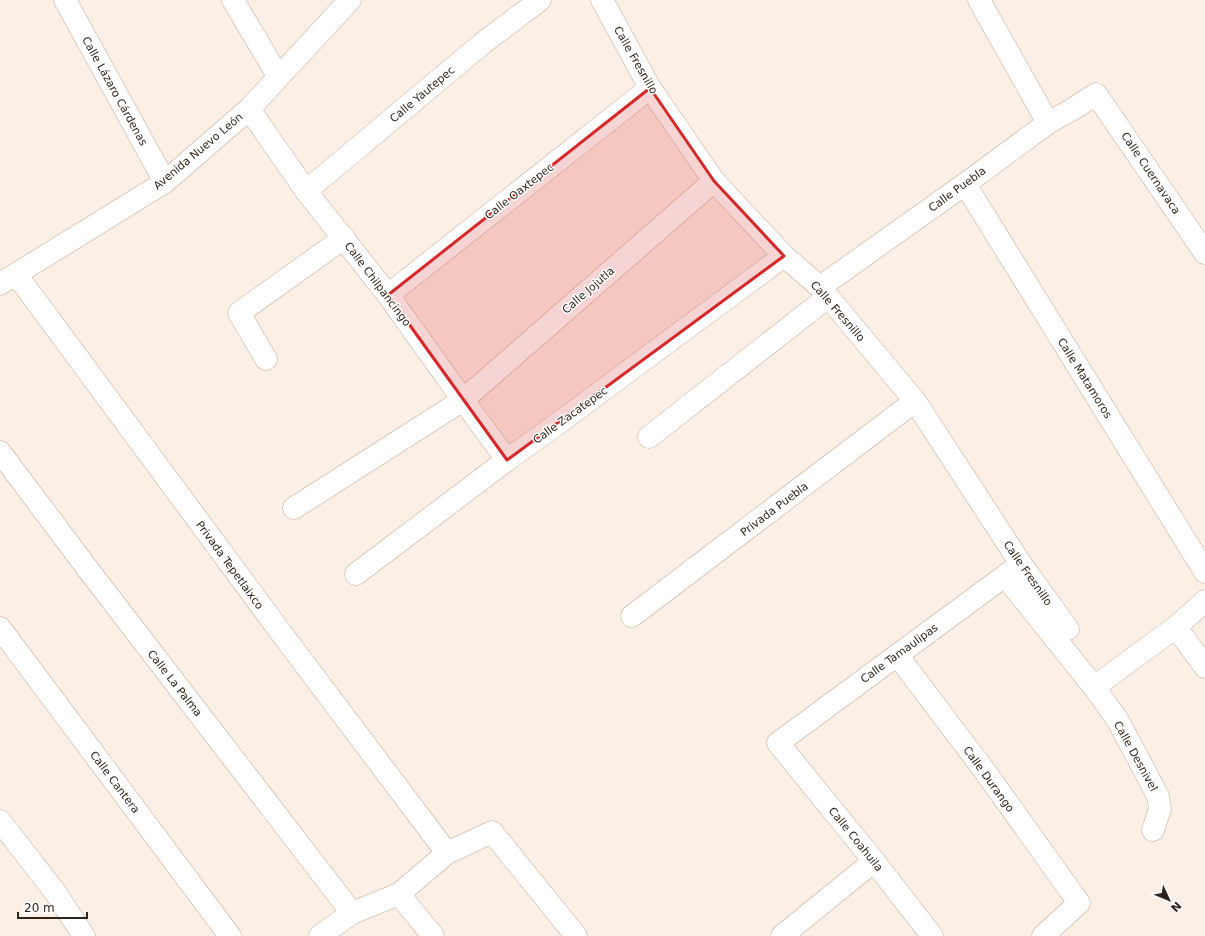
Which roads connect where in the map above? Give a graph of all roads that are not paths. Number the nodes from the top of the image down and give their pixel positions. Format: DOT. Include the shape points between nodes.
graph roads {
  1 [pos="64,0"];
  2 [pos="233,0"];
  3 [pos="350,0"];
  4 [pos="540,0"];
  5 [pos="602,0"];
  6 [pos="979,0"];
  7 [pos="278,76"];
  8 [pos="650,88"];
  9 [pos="1096,94"];
  10 [pos="249,109"];
  11 [pos="1048,123"];
  12 [pos="714,181"];
  13 [pos="165,182"];
  14 [pos="965,184"];
  15 [pos="306,191"];
  16 [pos="344,238"];
  17 [pos="1205,253"];
  18 [pos="784,256"];
  19 [pos="8,279"];
  20 [pos="824,292"];
  21 [pos="388,295"];
  22 [pos="266,359"];
  23 [pos="463,400"];
  24 [pos="915,401"];
  25 [pos="649,437"];
  26 [pos="0,452"];
  27 [pos="507,460"];
  28 [pos="294,508"];
  29 [pos="1013,570"];
  30 [pos="1205,572"];
  31 [pos="356,574"];
  32 [pos="1205,601"];
  33 [pos="632,616"];
  34 [pos="1176,627"];
  35 [pos="0,628"];
  36 [pos="1068,629"];
  37 [pos="897,655"];
  38 [pos="1205,667"];
  39 [pos="1094,687"];
  40 [pos="778,743"];
  41 [pos="0,821"];
  42 [pos="1153,830"];
  43 [pos="447,853"];
  44 [pos="874,861"];
  45 [pos="399,894"];
  46 [pos="352,914"];
  47 [pos="84,936"];
  48 [pos="230,936"];
  49 [pos="320,936"];
  50 [pos="433,936"];
  51 [pos="576,936"];
  52 [pos="782,936"];
  53 [pos="932,936"];
  54 [pos="1043,936"];
  1 -- 13 [label="street, Calle Lázaro Cárdenas"];
  2 -- 7 [label="street"];
  3 -- 7 [label="street, Avenida Nuevo León"];
  4 -- 15 [label="street, Calle Yautepec"];
  5 -- 8 [label="street, Calle Fresnillo"];
  6 -- 11 [label="street"];
  7 -- 10 [label="street, Avenida Nuevo León"];
  8 -- 12 [label="street, Calle Fresnillo"];
  8 -- 21 [label="street, Calle Oaxtepec"];
  9 -- 11 [label="street, Calle Puebla"];
  9 -- 17 [label="street, Calle Cuernavaca"];
  10 -- 13 [label="street, Avenida Nuevo León"];
  10 -- 15 [label="street, Calle Chilpancingo"];
  11 -- 14 [label="street, Calle Puebla"];
  12 -- 18 [label="street, Calle Fresnillo"];
  12 -- 23 [label="street, Calle Jojutla"];
  13 -- 19 [label="street, Avenida Nuevo León"];
  14 -- 20 [label="street, Calle Puebla"];
  14 -- 30 [label="street, Calle Matamoros"];
  15 -- 16 [label="street, Calle Chilpancingo"];
  16 -- 21 [label="street, Calle Chilpancingo"];
  16 -- 22 [label="street" via="239,313"];
  18 -- 20 [label="street, Calle Fresnillo"];
  18 -- 27 [label="street, Calle Zacatepec"];
  19 -- 43 [label="street, Privada Tepetlaixco"];
  20 -- 24 [label="street, Calle Fresnillo"];
  20 -- 25 [label="street, Calle Puebla"];
  21 -- 23 [label="street, Calle Chilpancingo"];
  23 -- 27 [label="street, Calle Chilpancingo"];
  23 -- 28 [label="street, Calle Jojutla"];
  24 -- 29 [label="street, Calle Fresnillo"];
  24 -- 33 [label="street, Privada Puebla"];
  26 -- 46 [label="street, Calle La Palma"];
  27 -- 31 [label="street, Calle Zacatepec"];
  29 -- 36 [label="street, Calle Fresnillo"];
  29 -- 37 [label="street, Calle Tamaulipas"];
  29 -- 39 [label="street, Calle Desnivel"];
  32 -- 34 [label="street"];
  34 -- 38 [label="street"];
  34 -- 39 [label="street"];
  35 -- 48 [label="street, Calle Cantera"];
  37 -- 40 [label="street, Calle Tamaulipas"];
  37 -- 54 [label="street, Calle Durango" via="1080,904"];
  39 -- 42 [label="street, Calle Desnivel" via="1116,719 1158,796 1160,809"];
  40 -- 44 [label="street, Calle Coahuila"];
  41 -- 47 [label="street" via="55,892"];
  43 -- 45 [label="street"];
  43 -- 51 [label="street" via="492,832"];
  44 -- 52 [label="street"];
  44 -- 53 [label="street, Calle Coahuila"];
  45 -- 46 [label="street"];
  45 -- 50 [label="street"];
  46 -- 49 [label="street"];
}
